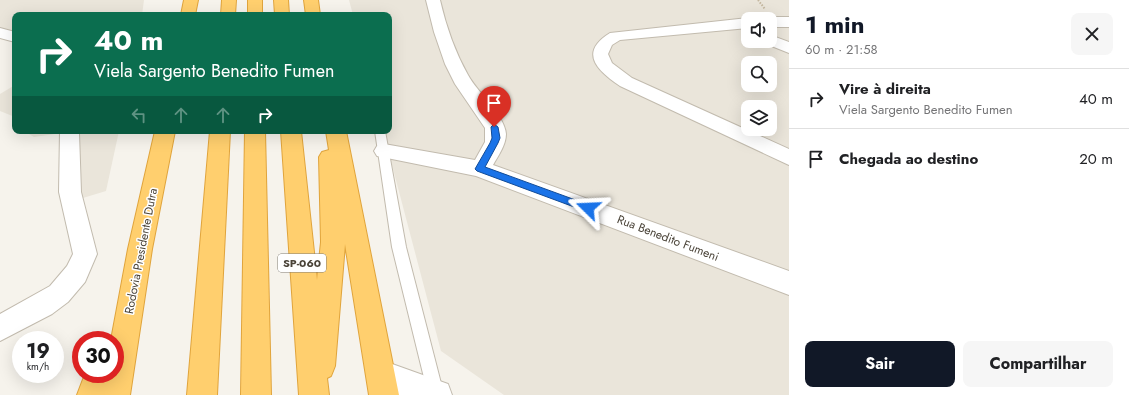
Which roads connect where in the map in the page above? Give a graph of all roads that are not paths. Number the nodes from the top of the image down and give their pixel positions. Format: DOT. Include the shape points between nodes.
graph roads {
  1 [pos="192,0"];
  2 [pos="229,0"];
  3 [pos="255,0"];
  4 [pos="280,0"];
  5 [pos="311,0"];
  6 [pos="433,0"];
  7 [pos="189,12"];
  8 [pos="228,12"];
  9 [pos="255,12"];
  10 [pos="282,12"];
  11 [pos="313,12"];
  12 [pos="777,22"];
  13 [pos="789,22"];
  14 [pos="730,23"];
  15 [pos="741,23"];
  16 [pos="741,28"];
  17 [pos="0,33"];
  18 [pos="12,36"];
  19 [pos="777,43"];
  20 [pos="789,48"];
  21 [pos="70,134"];
  22 [pos="164,134"];
  23 [pos="220,134"];
  24 [pos="255,134"];
  25 [pos="292,134"];
  26 [pos="328,134"];
  27 [pos="337,134"];
  28 [pos="382,141"];
  29 [pos="789,158"];
  30 [pos="480,169"];
  31 [pos="140,249"];
  32 [pos="789,284"];
  33 [pos="0,328"];
  34 [pos="113,331"];
  35 [pos="96,383"];
  36 [pos="382,385"];
  37 [pos="92,395"];
  38 [pos="115,395"];
  39 [pos="202,395"];
  40 [pos="256,395"];
  41 [pos="314,395"];
  42 [pos="318,395"];
  43 [pos="437,395"];
  1 -- 7 [label="highway"];
  2 -- 8 [label="highway"];
  3 -- 9 [label="highway"];
  4 -- 10 [label="highway"];
  5 -- 11 [label="highway"];
  6 -- 30 [label="street" via="450,57 464,85 494,127 496,138"];
  12 -- 13 [label="street"];
  14 -- 15 [label="street"];
  14 -- 16 [label="street"];
  14 -- 29 [label="street" via="616,36 605,41 600,48 601,56 613,74 626,82"];
  17 -- 18 [label="street"];
  19 -- 20 [label="street"];
  21 -- 33 [label="street" via="70,192 85,254 76,274 59,294"];
  22 -- 31 [label="highway, Rodovia Presidente Dutra"];
  23 -- 39 [label="highway"];
  24 -- 40 [label="highway"];
  25 -- 41 [label="highway, SP-060"];
  26 -- 42 [label="highway" via="333,242"];
  27 -- 36 [label="highway"];
  28 -- 30 [label="street, Rua Benedito Fumeni"];
  28 -- 43 [label="lane" via="399,246"];
  30 -- 32 [label="street, Rua Benedito Fumeni"];
  31 -- 34 [label="highway"];
  31 -- 38 [label="highway, Rodovia Presidente Dutra"];
  35 -- 37 [label="highway"];
  36 -- 43 [label="street"];
}
